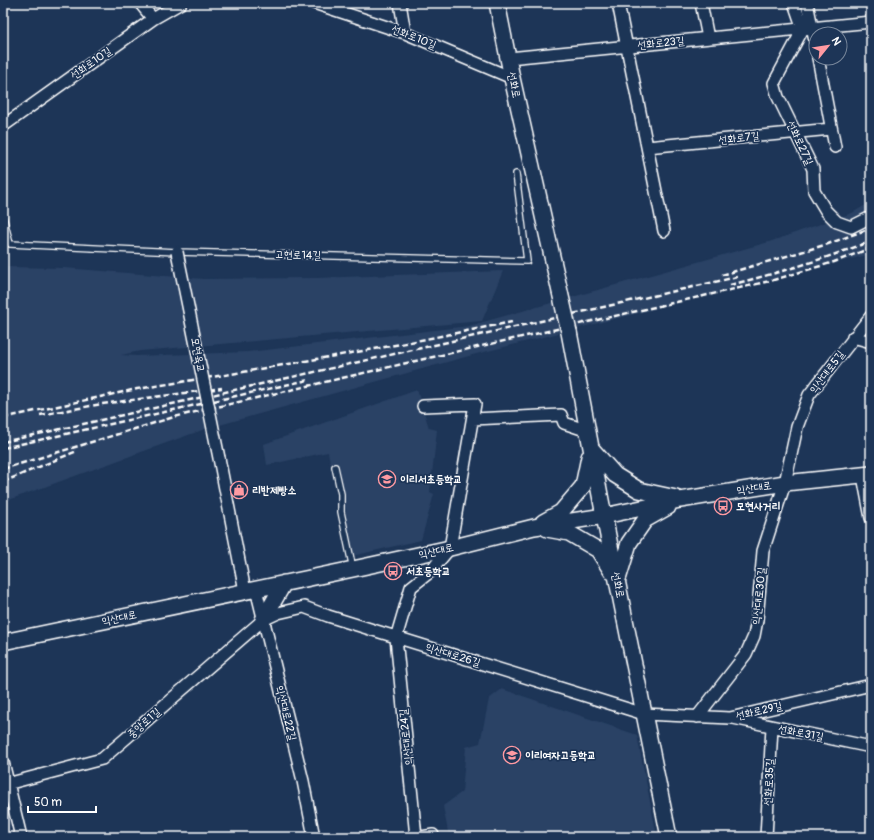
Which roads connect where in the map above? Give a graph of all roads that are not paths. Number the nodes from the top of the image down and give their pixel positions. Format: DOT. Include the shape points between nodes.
graph roads {
  1 [pos="140,3"];
  2 [pos="181,3"];
  3 [pos="314,3"];
  4 [pos="402,3"];
  5 [pos="497,3"];
  6 [pos="618,3"];
  7 [pos="701,3"];
  8 [pos="794,3"];
  9 [pos="807,3"];
  10 [pos="153,19"];
  11 [pos="871,22"];
  12 [pos="829,26"];
  13 [pos="808,28"];
  14 [pos="405,32"];
  15 [pos="708,38"];
  16 [pos="627,46"];
  17 [pos="508,58"];
  18 [pos="819,66"];
  19 [pos="512,78"];
  20 [pos="3,126"];
  21 [pos="831,129"];
  22 [pos="796,132"];
  23 [pos="647,147"];
  24 [pos="835,147"];
  25 [pos="516,174"];
  26 [pos="3,216"];
  27 [pos="871,216"];
  28 [pos="664,231"];
  29 [pos="177,252"];
  30 [pos="871,316"];
  31 [pos="853,338"];
  32 [pos="871,342"];
  33 [pos="423,406"];
  34 [pos="473,419"];
  35 [pos="588,431"];
  36 [pos="591,448"];
  37 [pos="334,468"];
  38 [pos="867,475"];
  39 [pos="785,483"];
  40 [pos="680,500"];
  41 [pos="604,516"];
  42 [pos="871,518"];
  43 [pos="534,527"];
  44 [pos="450,548"];
  45 [pos="353,569"];
  46 [pos="618,580"];
  47 [pos="284,583"];
  48 [pos="250,590"];
  49 [pos="263,620"];
  50 [pos="396,638"];
  51 [pos="3,642"];
  52 [pos="871,686"];
  53 [pos="644,714"];
  54 [pos="697,717"];
  55 [pos="730,718"];
  56 [pos="772,727"];
  57 [pos="871,747"];
  58 [pos="3,762"];
  59 [pos="5,785"];
  60 [pos="21,837"];
  61 [pos="314,837"];
  62 [pos="416,837"];
  63 [pos="669,837"];
  64 [pos="766,837"];
  1 -- 10 [label="street"];
  2 -- 10 [label="street, 선화로10길"];
  3 -- 14 [label="street, 선화로10길"];
  4 -- 14 [label="street"];
  5 -- 17 [label="main road, 선화로"];
  6 -- 16 [label="street"];
  7 -- 15 [label="street"];
  8 -- 13 [label="street"];
  9 -- 13 [label="street"];
  10 -- 20 [label="street, 선화로10길"];
  11 -- 12 [label="street, 선화로23길"];
  13 -- 15 [label="street, 선화로23길"];
  13 -- 22 [label="street, 선화로27길" via="774,83 778,97"];
  14 -- 19 [label="street, 선화로10길"];
  15 -- 16 [label="street, 선화로23길"];
  16 -- 17 [label="street, 선화로23길"];
  16 -- 23 [label="street"];
  17 -- 19 [label="main road, 선화로"];
  18 -- 21 [label="street"];
  19 -- 35 [label="main road, 선화로, bridge" via="569,332"];
  21 -- 22 [label="street, 선화로7길"];
  21 -- 24 [label="street"];
  22 -- 23 [label="street, 선화로7길"];
  22 -- 27 [label="street, 선화로27길" via="813,169 814,191 826,211 838,222 851,227"];
  23 -- 28 [label="street"];
  25 -- 29 [label="lane, 고현로14길" via="527,261"];
  26 -- 29 [label="lane, 고현로14길" via="10,244"];
  29 -- 48 [label="street, 모현육교, bridge" via="219,458"];
  30 -- 31 [label="street, 익산대로5길"];
  31 -- 32 [label="street"];
  31 -- 39 [label="street, 익산대로5길" via="809,395 797,426"];
  33 -- 34 [label="street" via="476,404"];
  34 -- 35 [label="street" via="561,415 564,423"];
  34 -- 44 [label="street"];
  35 -- 36 [label="main road, 선화로"];
  36 -- 40 [label="main road" via="615,475 639,490"];
  36 -- 41 [label="main road, 선화로"];
  36 -- 43 [label="main road" via="583,486 561,512"];
  37 -- 45 [label="lane" via="341,494 341,512"];
  38 -- 39 [label="main road, 익산대로"];
  38 -- 42 [label="street"];
  39 -- 40 [label="main road, 익산대로"];
  39 -- 54 [label="street, 익산대로30길" via="763,551 754,636 746,654"];
  40 -- 41 [label="main road, 익산대로"];
  40 -- 46 [label="main road" via="645,520 629,543"];
  41 -- 43 [label="main road, 익산대로"];
  41 -- 46 [label="main road, 선화로"];
  43 -- 44 [label="main road, 익산대로"];
  43 -- 46 [label="main road" via="569,533 598,550"];
  44 -- 45 [label="main road, 익산대로"];
  44 -- 50 [label="street" via="430,572 411,588"];
  45 -- 47 [label="main road, 익산대로"];
  46 -- 53 [label="main road, 선화로"];
  47 -- 48 [label="main road, 익산대로"];
  47 -- 49 [label="main road"];
  48 -- 49 [label="street, 익산대로22길"];
  48 -- 51 [label="main road, 익산대로"];
  49 -- 50 [label="street, 익산대로26길" via="278,613 304,607"];
  49 -- 59 [label="street, 중앙로1길" via="102,759"];
  49 -- 61 [label="street, 익산대로22길" via="303,781"];
  50 -- 53 [label="street, 익산대로26길"];
  50 -- 62 [label="street, 익산대로24길"];
  52 -- 55 [label="street, 선화로29길"];
  53 -- 54 [label="street, 선화로29길"];
  53 -- 63 [label="main road, 선화로"];
  54 -- 55 [label="street, 선화로29길"];
  55 -- 56 [label="street, 선화로31길"];
  56 -- 57 [label="street, 선화로31길"];
  56 -- 64 [label="street, 선화로35길"];
  58 -- 59 [label="street"];
  59 -- 60 [label="street"];
}
